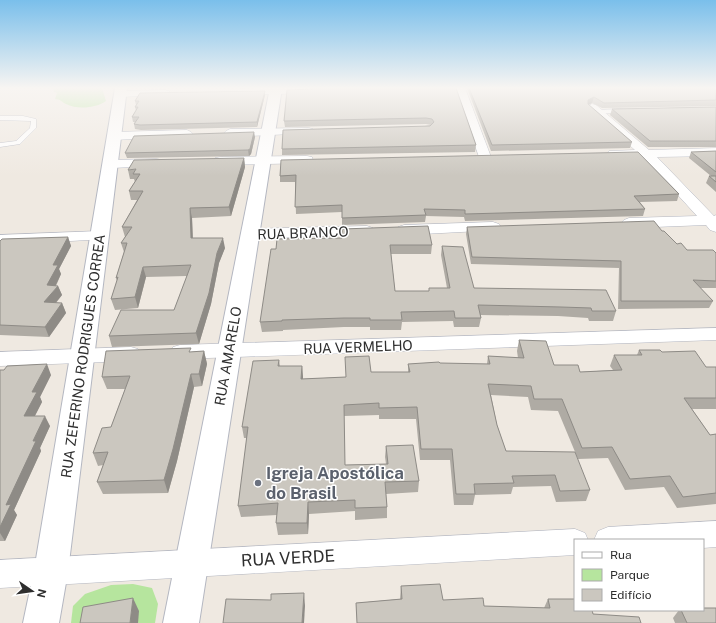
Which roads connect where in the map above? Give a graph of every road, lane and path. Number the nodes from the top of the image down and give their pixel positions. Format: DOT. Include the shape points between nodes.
graph roads {
  1 [pos="117,117"];
  2 [pos="271,117"];
  3 [pos="471,117"];
  4 [pos="604,117"];
  5 [pos="0,118"];
  6 [pos="318,131"];
  7 [pos="269,132"];
  8 [pos="216,133"];
  9 [pos="200,134"];
  10 [pos="114,136"];
  11 [pos="0,145"];
  12 [pos="716,152"];
  13 [pos="646,153"];
  14 [pos="600,154"];
  15 [pos="470,157"];
  16 [pos="485,157"];
  17 [pos="501,157"];
  18 [pos="318,159"];
  19 [pos="262,160"];
  20 [pos="206,162"];
  21 [pos="166,163"];
  22 [pos="110,164"];
  23 [pos="714,222"];
  24 [pos="615,223"];
  25 [pos="504,227"];
  26 [pos="249,234"];
  27 [pos="100,236"];
  28 [pos="0,240"];
  29 [pos="716,334"];
  30 [pos="229,351"];
  31 [pos="82,356"];
  32 [pos="0,359"];
  33 [pos="716,534"];
  34 [pos="626,539"];
  35 [pos="574,542"];
  36 [pos="191,563"];
  37 [pos="51,571"];
  38 [pos="0,574"];
  39 [pos="41,623"];
  40 [pos="181,623"];
  1 -- 10 [label="street, RUA ZEFERINO RODRIGUES CORREA"];
  2 -- 7 [label="street, RUA AMARELO"];
  3 -- 16 [label="street"];
  4 -- 13 [label="street"];
  5 -- 11 [label="lane" via="34,120 33,128 18,144"];
  6 -- 7 [label="street"];
  7 -- 8 [label="street"];
  7 -- 19 [label="street, RUA AMARELO"];
  9 -- 10 [label="street"];
  10 -- 22 [label="street, RUA ZEFERINO RODRIGUES CORREA"];
  12 -- 13 [label="street"];
  13 -- 14 [label="street"];
  13 -- 23 [label="street"];
  15 -- 16 [label="street"];
  16 -- 17 [label="street"];
  18 -- 19 [label="street"];
  19 -- 20 [label="street"];
  19 -- 26 [label="street, RUA AMARELO"];
  21 -- 22 [label="street"];
  22 -- 27 [label="street, RUA ZEFERINO RODRIGUES CORREA"];
  23 -- 24 [label="street"];
  25 -- 26 [label="street, RUA BRANCO"];
  26 -- 30 [label="street, RUA AMARELO"];
  27 -- 28 [label="street"];
  27 -- 31 [label="street, RUA ZEFERINO RODRIGUES CORREA"];
  29 -- 30 [label="street, RUA VERMELHO"];
  30 -- 31 [label="street, RUA VERMELHO"];
  30 -- 36 [label="street, RUA AMARELO"];
  31 -- 32 [label="street, RUA VERMELHO"];
  31 -- 37 [label="street, RUA ZEFERINO RODRIGUES CORREA"];
  33 -- 34 [label="street"];
  35 -- 36 [label="street, RUA VERDE"];
  36 -- 37 [label="street, RUA VERDE"];
  36 -- 40 [label="street, RUA AMARELO"];
  37 -- 38 [label="street, RUA VERDE"];
  37 -- 39 [label="street, RUA ZEFERINO RODRIGUES CORREA"];
}
